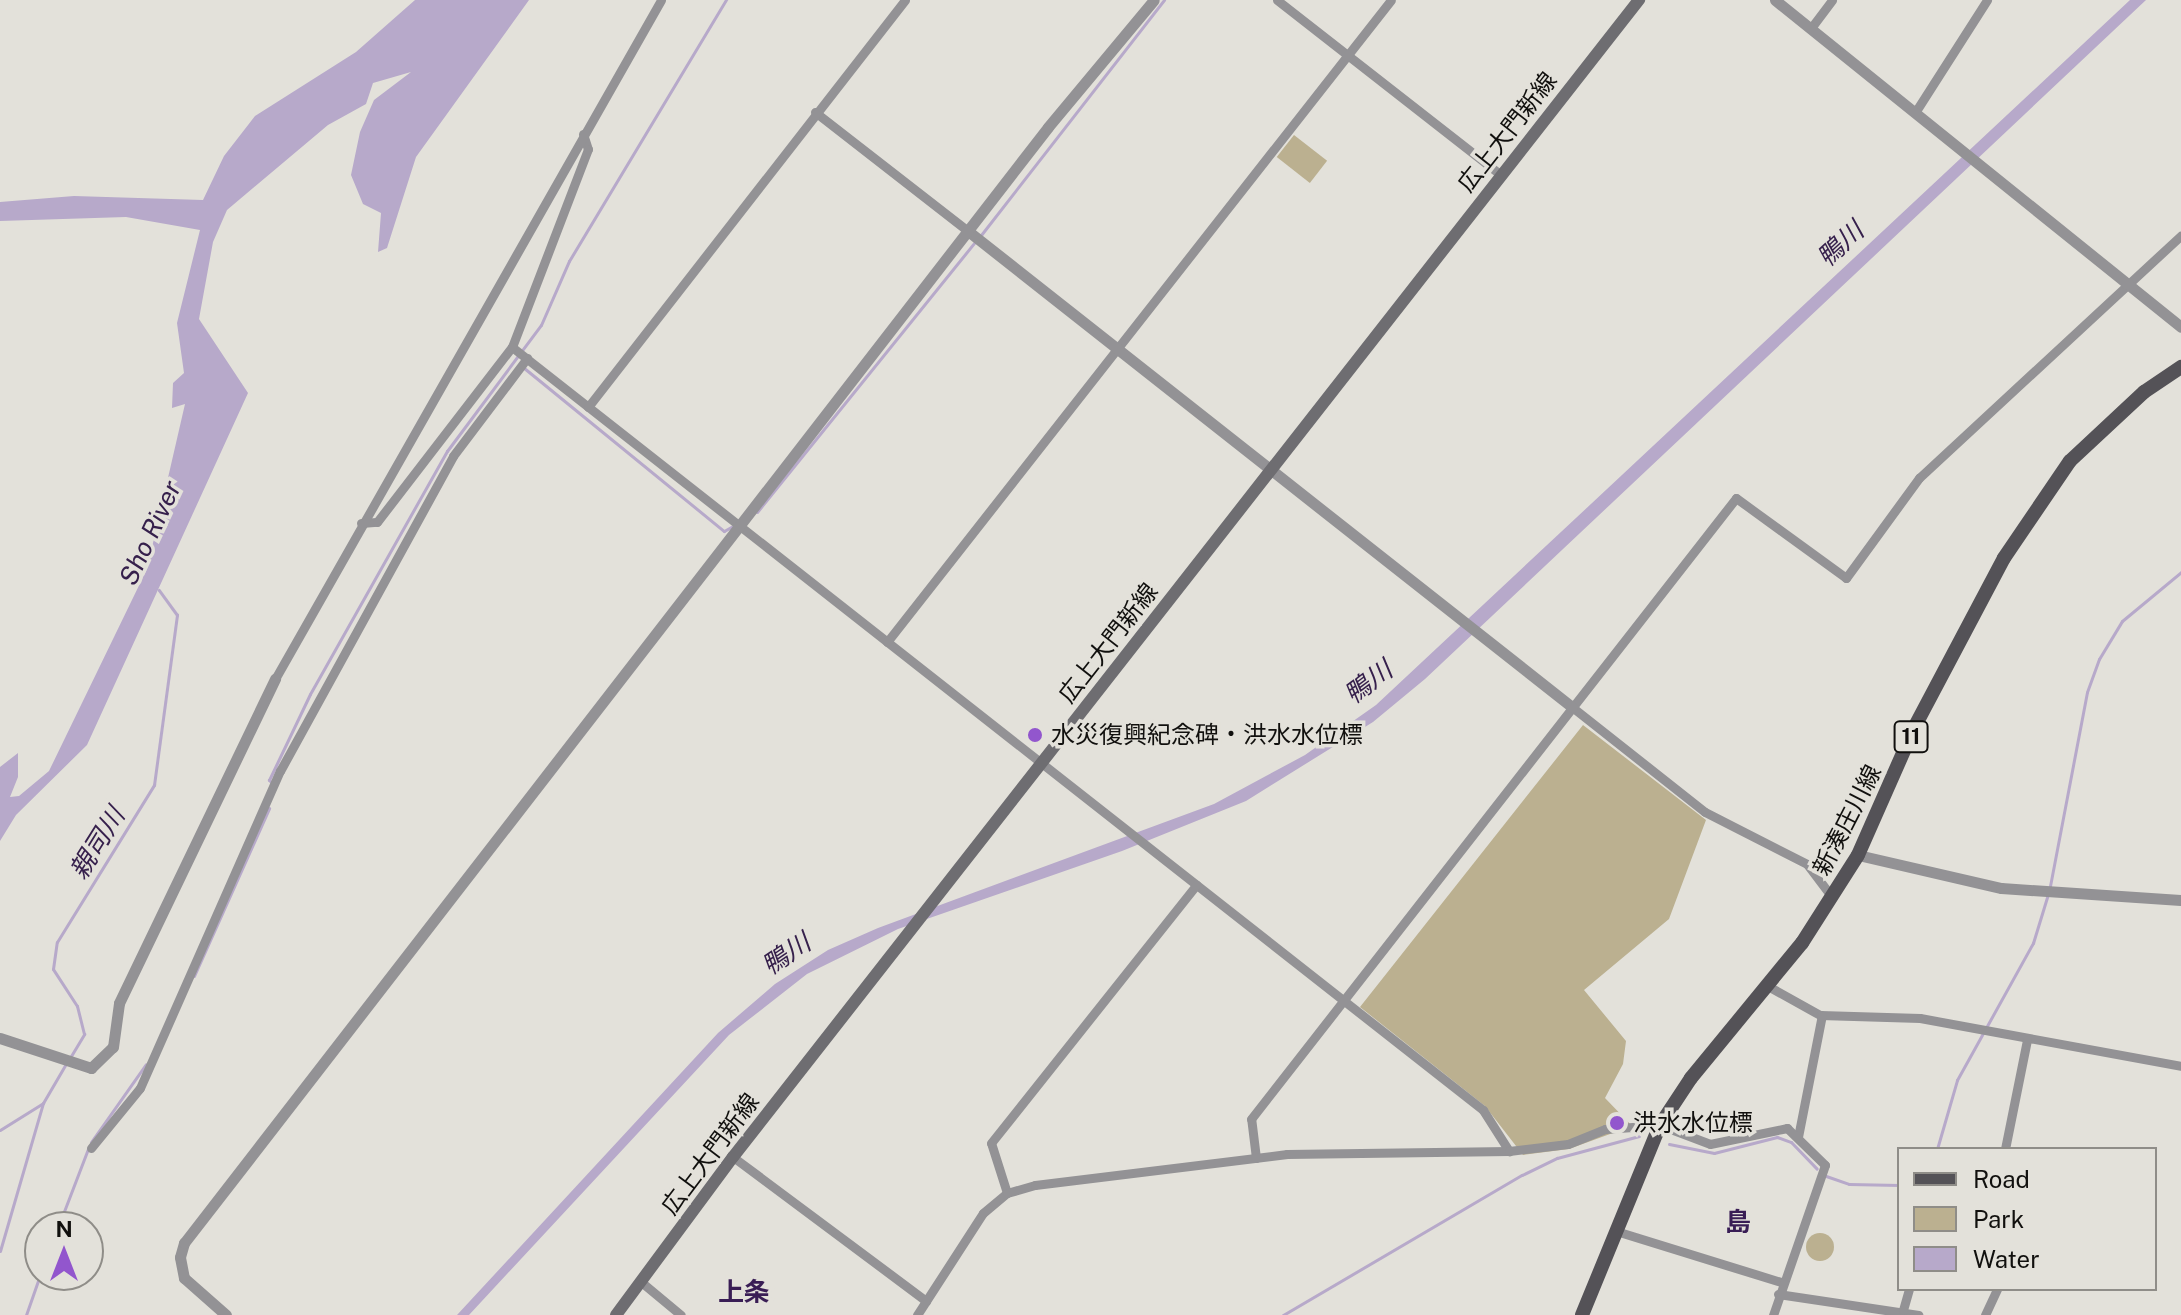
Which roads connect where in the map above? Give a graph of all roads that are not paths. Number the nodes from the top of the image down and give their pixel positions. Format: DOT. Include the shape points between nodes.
graph roads {
  1 [pos="661,0"];
  2 [pos="905,0"];
  3 [pos="1154,0"];
  4 [pos="1277,0"];
  5 [pos="1391,0"];
  6 [pos="1639,0"];
  7 [pos="1775,0"];
  8 [pos="1832,0"];
  9 [pos="1987,0"];
  10 [pos="1811,28"];
  11 [pos="1347,55"];
  12 [pos="1916,111"];
  13 [pos="815,112"];
  14 [pos="583,134"];
  15 [pos="1501,175"];
  16 [pos="968,231"];
  17 [pos="2181,235"];
  18 [pos="2129,285"];
  19 [pos="2181,327"];
  20 [pos="512,347"];
  21 [pos="1119,351"];
  22 [pos="527,358"];
  23 [pos="2181,367"];
  24 [pos="588,407"];
  25 [pos="1272,470"];
  26 [pos="361,523"];
  27 [pos="740,528"];
  28 [pos="887,642"];
  29 [pos="275,679"];
  30 [pos="1572,707"];
  31 [pos="1042,763"];
  32 [pos="1858,855"];
  33 [pos="1196,885"];
  34 [pos="1832,897"];
  35 [pos="2181,900"];
  36 [pos="1766,985"];
  37 [pos="1346,1000"];
  38 [pos="1822,1015"];
  39 [pos="0,1038"];
  40 [pos="2027,1040"];
  41 [pos="2181,1066"];
  42 [pos="1660,1125"];
  43 [pos="1798,1137"];
  44 [pos="2005,1147"];
  45 [pos="91,1148"];
  46 [pos="1509,1151"];
  47 [pos="733,1157"];
  48 [pos="1256,1158"];
  49 [pos="1007,1193"];
  50 [pos="1616,1231"];
  51 [pos="640,1281"];
  52 [pos="1781,1282"];
  53 [pos="1908,1291"];
  54 [pos="1996,1291"];
  55 [pos="1778,1294"];
  56 [pos="926,1301"];
  57 [pos="1903,1310"];
  58 [pos="226,1315"];
  59 [pos="616,1315"];
  60 [pos="681,1315"];
  61 [pos="917,1315"];
  62 [pos="1582,1315"];
  63 [pos="1773,1315"];
  64 [pos="1918,1315"];
  65 [pos="1985,1315"];
  1 -- 14 [label="street"];
  2 -- 13 [label="street"];
  3 -- 16 [label="street"];
  4 -- 11 [label="street"];
  5 -- 11 [label="street"];
  6 -- 15 [label="main road, 広上大門新線"];
  7 -- 10 [label="street"];
  8 -- 10 [label="street"];
  9 -- 12 [label="street"];
  10 -- 12 [label="street"];
  11 -- 15 [label="street"];
  11 -- 21 [label="street"];
  12 -- 18 [label="street"];
  13 -- 16 [label="street"];
  13 -- 24 [label="street"];
  14 -- 20 [label="street" via="588,149"];
  14 -- 26 [label="street"];
  15 -- 25 [label="main road, 広上大門新線"];
  16 -- 21 [label="street"];
  16 -- 27 [label="street"];
  17 -- 18 [label="street"];
  18 -- 19 [label="street"];
  18 -- 30 [label="street" via="1919,478 1846,578 1736,498"];
  20 -- 22 [label="street"];
  20 -- 26 [label="street" via="377,522"];
  21 -- 25 [label="street"];
  21 -- 28 [label="street"];
  22 -- 24 [label="street"];
  22 -- 45 [label="street" via="445,470 280,771 140,1088"];
  23 -- 32 [label="main road, 新湊庄川線 / 11" via="2114,420 2048,490 1957,645"];
  24 -- 27 [label="street"];
  25 -- 30 [label="street"];
  25 -- 31 [label="main road, 広上大門新線"];
  26 -- 29 [label="street"];
  27 -- 28 [label="street"];
  27 -- 58 [label="street" via="184,1243 184,1278"];
  28 -- 31 [label="street"];
  29 -- 39 [label="street" via="119,1003 113,1047 91,1068"];
  30 -- 34 [label="street" via="1705,812 1807,864"];
  30 -- 37 [label="street"];
  31 -- 33 [label="street"];
  31 -- 47 [label="main road, 広上大門新線"];
  32 -- 34 [label="main road, 新湊庄川線 / 11"];
  32 -- 35 [label="street" via="2001,888"];
  33 -- 37 [label="street"];
  33 -- 49 [label="street" via="991,1143"];
  34 -- 36 [label="main road, 新湊庄川線 / 11"];
  36 -- 38 [label="street"];
  36 -- 42 [label="main road, 新湊庄川線 / 11"];
  37 -- 46 [label="street" via="1483,1110"];
  37 -- 48 [label="street" via="1251,1119"];
  38 -- 40 [label="street" via="1920,1018"];
  38 -- 43 [label="street"];
  40 -- 41 [label="street"];
  40 -- 44 [label="street"];
  42 -- 43 [label="street" via="1710,1144 1787,1128"];
  42 -- 46 [label="street" via="1605,1129 1568,1144"];
  42 -- 50 [label="main road, 新湊庄川線 / 11"];
  43 -- 52 [label="street" via="1825,1165"];
  46 -- 48 [label="street" via="1340,1151"];
  47 -- 51 [label="main road, 広上大門新線"];
  47 -- 56 [label="street"];
  48 -- 49 [label="street"];
  49 -- 56 [label="street" via="983,1213"];
  50 -- 52 [label="street"];
  50 -- 62 [label="main road, 新湊庄川線 / 11"];
  51 -- 59 [label="main road, 広上大門新線"];
  51 -- 60 [label="street"];
  52 -- 55 [label="street"];
  53 -- 57 [label="street"];
  54 -- 65 [label="street"];
  55 -- 57 [label="street"];
  55 -- 63 [label="street"];
  56 -- 61 [label="street"];
  57 -- 64 [label="street"];
}
